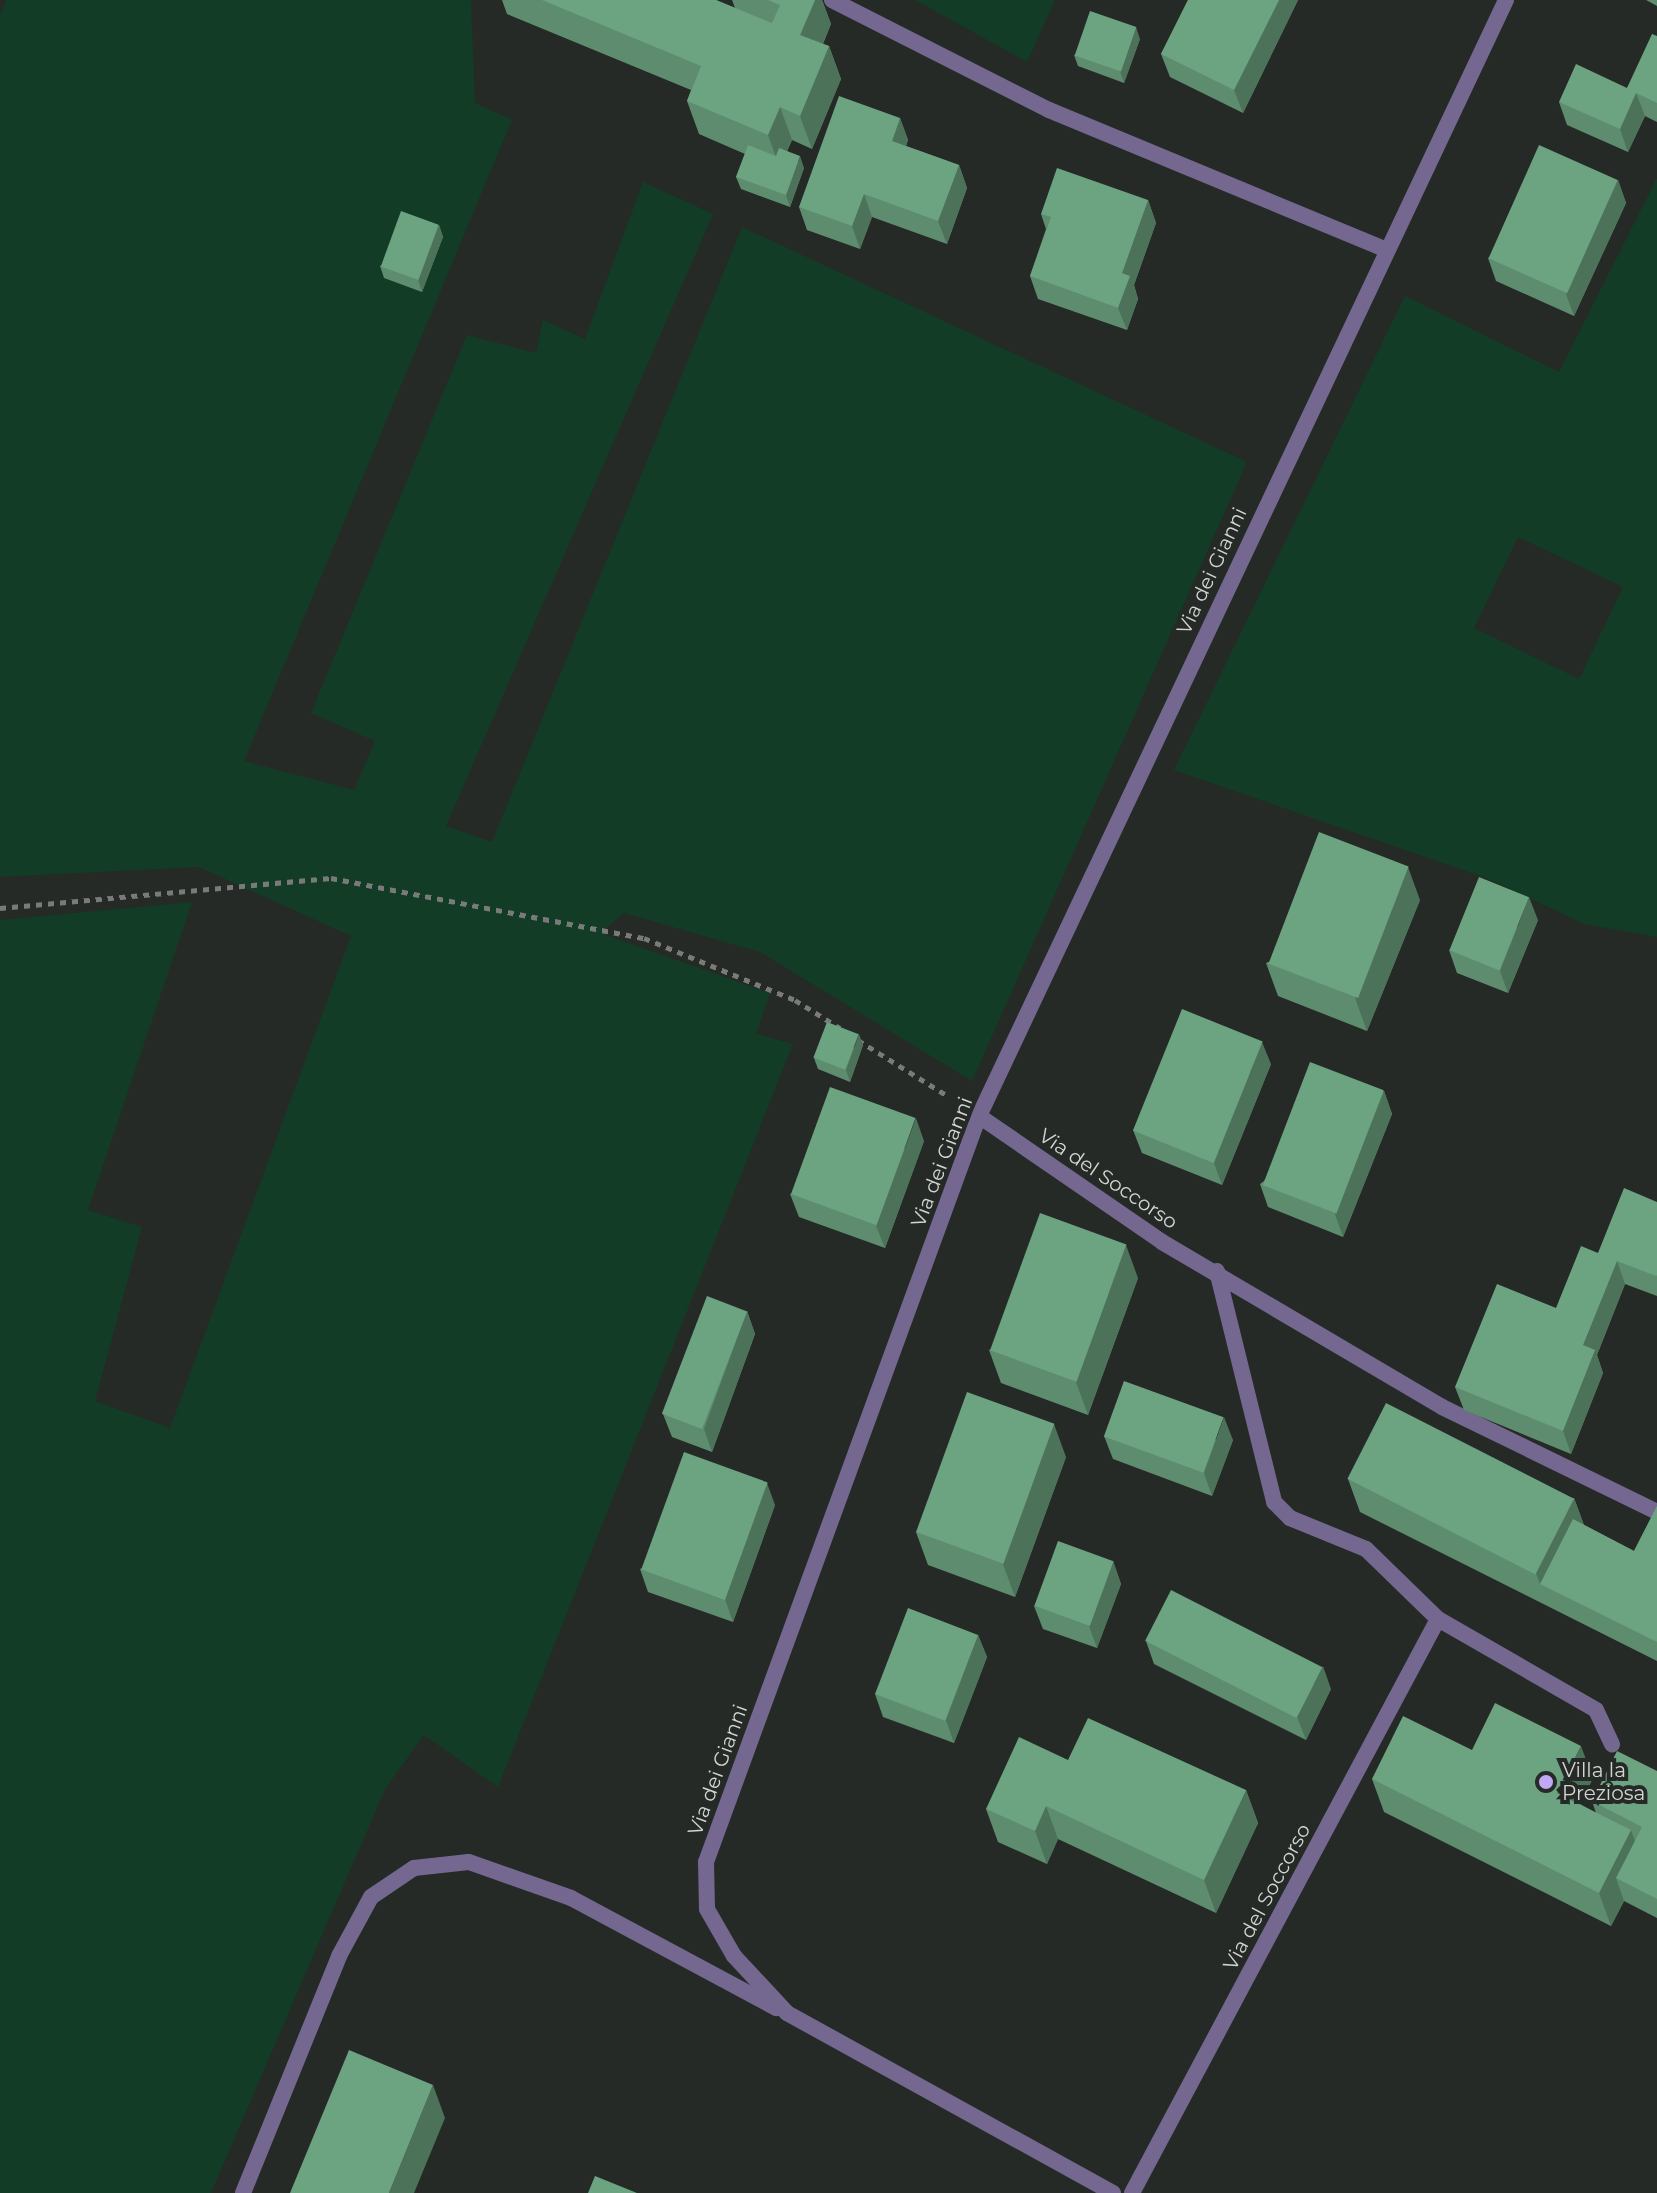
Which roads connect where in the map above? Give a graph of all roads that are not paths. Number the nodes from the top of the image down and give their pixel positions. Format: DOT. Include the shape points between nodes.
graph roads {
  1 [pos="832,0"];
  2 [pos="1506,0"];
  3 [pos="1385,249"];
  4 [pos="979,1116"];
  5 [pos="1217,1271"];
  6 [pos="1657,1512"];
  7 [pos="1438,1619"];
  8 [pos="1612,1745"];
  9 [pos="787,2013"];
  10 [pos="243,2193"];
  11 [pos="1113,2193"];
  12 [pos="1132,2193"];
  1 -- 3 [label="street" via="1049,110"];
  2 -- 3 [label="street, Via dei Gianni"];
  3 -- 4 [label="street, Via dei Gianni"];
  4 -- 5 [label="street, Via del Soccorso" via="1162,1242"];
  4 -- 9 [label="street, Via dei Gianni" via="706,1862 707,1909 734,1956"];
  5 -- 6 [label="street, Via del Soccorso" via="1442,1407"];
  5 -- 7 [label="street" via="1274,1502 1290,1518 1366,1549"];
  7 -- 8 [label="street" via="1596,1710"];
  7 -- 12 [label="street, Via del Soccorso"];
  9 -- 10 [label="street" via="571,1898 469,1862 414,1868 371,1897 339,1956"];
  9 -- 11 [label="street, Via dei Gianni"];
}
